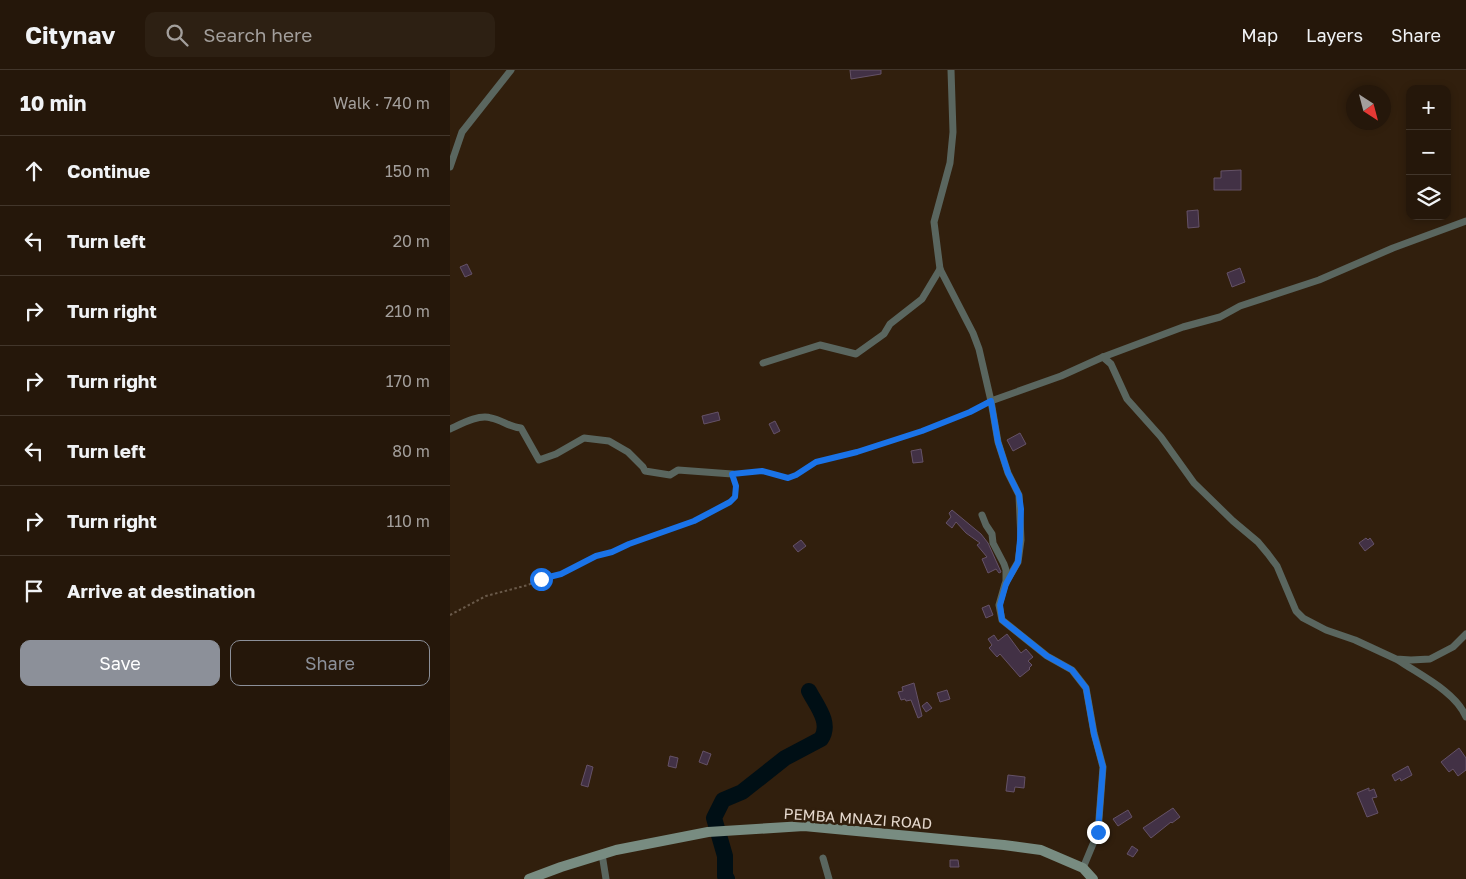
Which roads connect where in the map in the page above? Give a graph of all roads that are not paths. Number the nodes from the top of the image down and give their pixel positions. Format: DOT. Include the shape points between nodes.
graph roads {
  1 [pos="511,70"];
  2 [pos="951,70"];
  3 [pos="450,167"];
  4 [pos="1466,221"];
  5 [pos="940,269"];
  6 [pos="1103,357"];
  7 [pos="763,363"];
  8 [pos="991,401"];
  9 [pos="450,429"];
  10 [pos="732,474"];
  11 [pos="982,515"];
  12 [pos="1006,584"];
  13 [pos="1466,634"];
  14 [pos="1396,658"];
  15 [pos="1466,717"];
  16 [pos="602,854"];
  17 [pos="823,858"];
  18 [pos="1083,868"];
  19 [pos="529,879"];
  20 [pos="606,879"];
  21 [pos="829,879"];
  22 [pos="1094,879"];
  1 -- 3 [label="street" via="462,132"];
  2 -- 5 [label="street" via="950,163 934,222"];
  4 -- 6 [label="street" via="1318,280 1240,306 1220,317 1182,327"];
  5 -- 7 [label="street" via="922,299 890,324 884,334 856,354 820,345"];
  5 -- 8 [label="street" via="973,333"];
  6 -- 8 [label="street"];
  6 -- 14 [label="street" via="1111,364 1127,399 1161,437 1194,482 1268,554 1277,566 1296,611 1326,630"];
  8 -- 12 [label="street" via="998,442 1019,495 1021,509 1018,562"];
  9 -- 10 [label="street" via="472,419 490,417 521,428 539,460 584,438 609,441 628,452 645,472 670,475 678,470"];
  11 -- 12 [label="street" via="1004,564"];
  12 -- 18 [label="street" via="1000,605 1002,620 1047,656 1072,670 1086,688 1103,767 1098,832"];
  13 -- 14 [label="street" via="1453,647 1430,659"];
  14 -- 15 [label="street" via="1447,694"];
  16 -- 18 [label="main road, PEMBA MNAZI ROAD" via="708,832 804,826 1041,850"];
  16 -- 19 [label="main road, PEMBA MNAZI ROAD"];
  16 -- 20 [label="street"];
  17 -- 21 [label="street"];
  18 -- 22 [label="main road, PEMBA MNAZI ROAD"];
}
